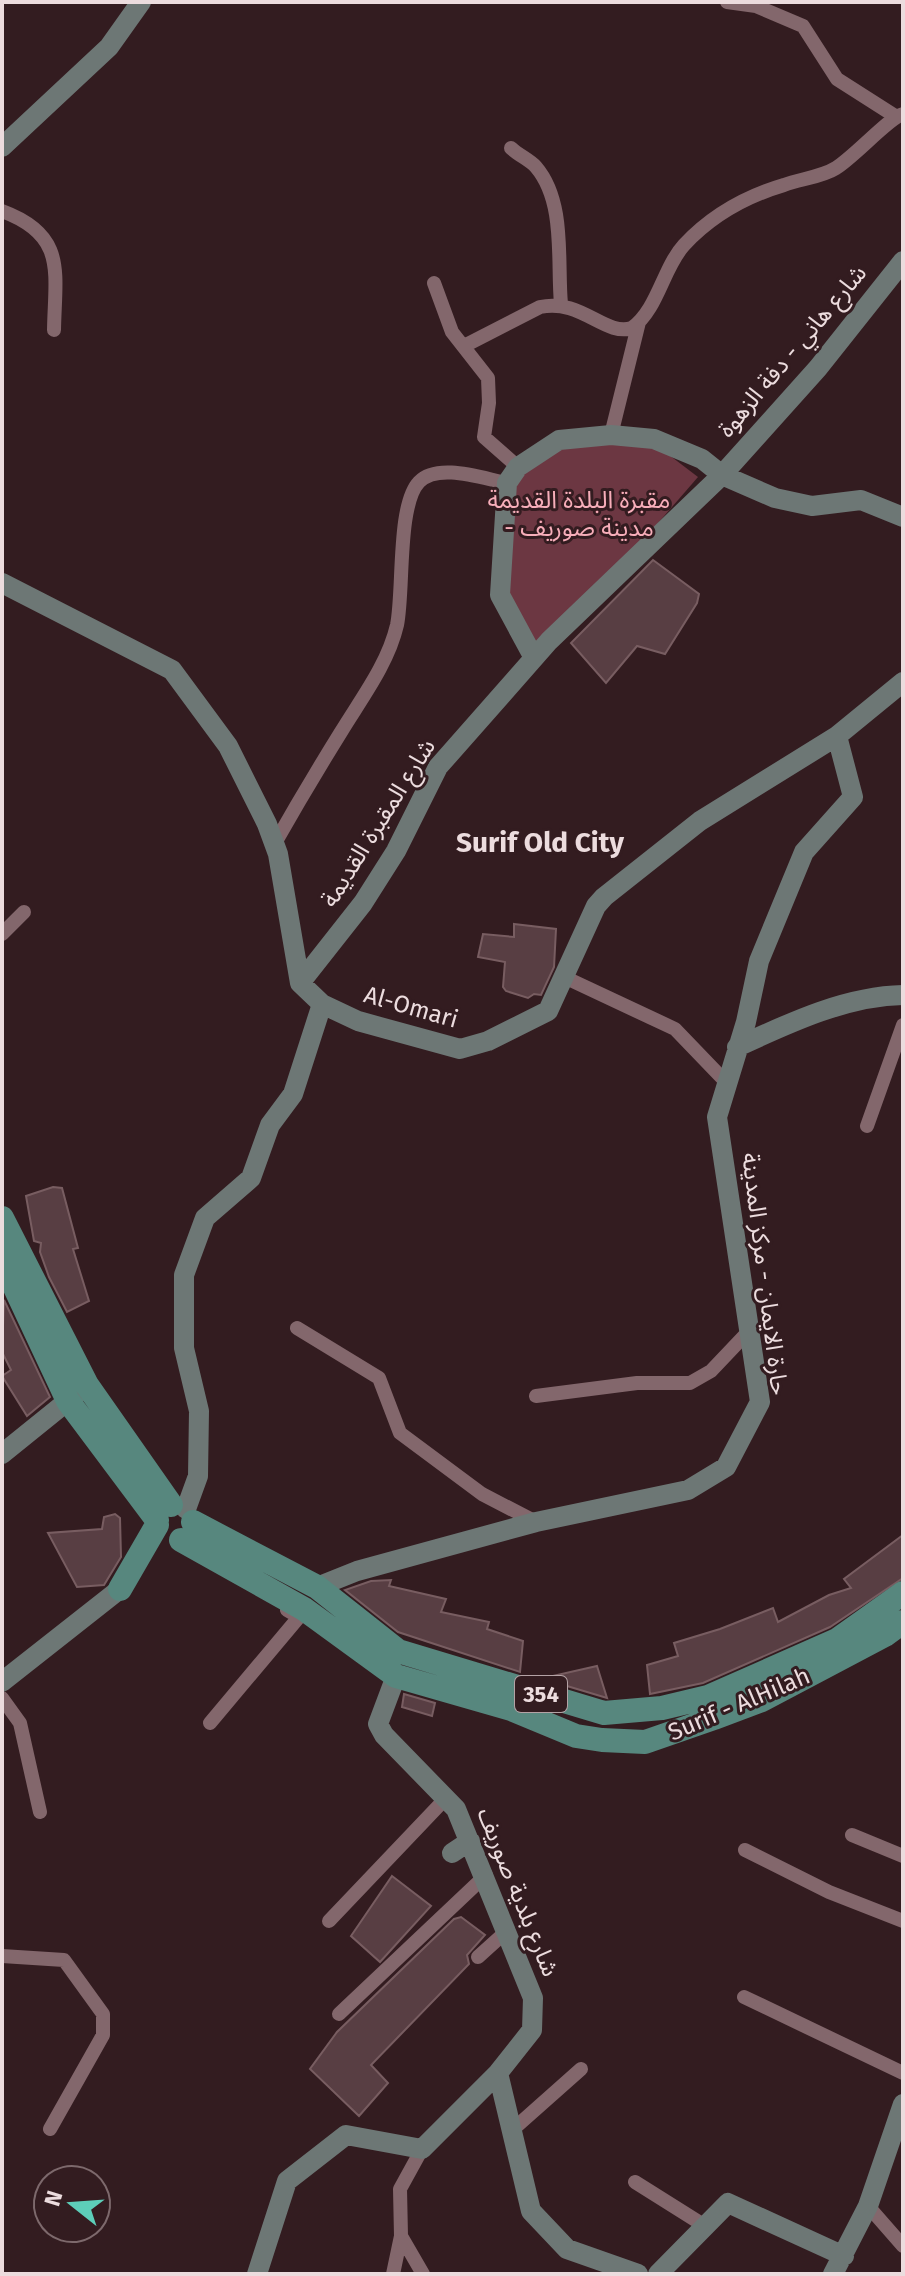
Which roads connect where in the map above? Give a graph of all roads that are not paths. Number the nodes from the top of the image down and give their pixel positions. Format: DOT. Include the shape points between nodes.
graph roads {
  1 [pos="141,2"];
  2 [pos="727,2"];
  3 [pos="899,115"];
  4 [pos="2,147"];
  5 [pos="511,148"];
  6 [pos="2,211"];
  7 [pos="903,261"];
  8 [pos="434,283"];
  9 [pos="561,304"];
  10 [pos="639,321"];
  11 [pos="54,330"];
  12 [pos="464,346"];
  13 [pos="611,435"];
  14 [pos="512,475"];
  15 [pos="722,475"];
  16 [pos="903,517"];
  17 [pos="2,583"];
  18 [pos="534,658"];
  19 [pos="903,682"];
  20 [pos="837,736"];
  21 [pos="275,843"];
  22 [pos="24,912"];
  23 [pos="2,934"];
  24 [pos="562,976"];
  25 [pos="300,983"];
  26 [pos="903,995"];
  27 [pos="322,1004"];
  28 [pos="903,1025"];
  29 [pos="737,1047"];
  30 [pos="725,1081"];
  31 [pos="867,1126"];
  32 [pos="2,1218"];
  33 [pos="2,1260"];
  34 [pos="297,1328"];
  35 [pos="748,1332"];
  36 [pos="87,1385"];
  37 [pos="536,1396"];
  38 [pos="68,1401"];
  39 [pos="2,1454"];
  40 [pos="536,1522"];
  41 [pos="174,1523"];
  42 [pos="317,1587"];
  43 [pos="120,1589"];
  44 [pos="274,1592"];
  45 [pos="903,1593"];
  46 [pos="903,1622"];
  47 [pos="396,1676"];
  48 [pos="2,1682"];
  49 [pos="2,1698"];
  50 [pos="210,1723"];
  51 [pos="447,1797"];
  52 [pos="40,1812"];
  53 [pos="852,1835"];
  54 [pos="470,1841"];
  55 [pos="745,1850"];
  56 [pos="452,1853"];
  57 [pos="903,1856"];
  58 [pos="486,1875"];
  59 [pos="329,1921"];
  60 [pos="903,1921"];
  61 [pos="508,1930"];
  62 [pos="2,1956"];
  63 [pos="478,1957"];
  64 [pos="744,1997"];
  65 [pos="339,2014"];
  66 [pos="581,2069"];
  67 [pos="498,2073"];
  68 [pos="903,2073"];
  69 [pos="903,2104"];
  70 [pos="50,2129"];
  71 [pos="510,2132"];
  72 [pos="422,2149"];
  73 [pos="635,2182"];
  74 [pos="868,2206"];
  75 [pos="705,2226"];
  76 [pos="401,2236"];
  77 [pos="903,2246"];
  78 [pos="844,2256"];
  79 [pos="257,2274"];
  80 [pos="393,2274"];
  81 [pos="423,2274"];
  82 [pos="638,2274"];
  83 [pos="658,2274"];
  84 [pos="833,2274"];
  1 -- 4 [label="street" via="109,47"];
  2 -- 3 [label="street" via="756,6 803,26 837,79"];
  3 -- 10 [label="street" via="833,170 753,197 697,232 668,266"];
  5 -- 9 [label="street" via="536,166 550,195 559,238"];
  6 -- 11 [label="street" via="39,231 54,252"];
  7 -- 15 [label="street, شارع هاني - دفة الزهوة" via="818,368"];
  8 -- 12 [label="street" via="452,332"];
  9 -- 10 [label="street" via="615,329 629,329"];
  9 -- 12 [label="street" via="540,307"];
  10 -- 13 [label="street"];
  12 -- 14 [label="street" via="488,378 484,437"];
  13 -- 14 [label="street" via="559,440"];
  13 -- 15 [label="street" via="654,439 702,459"];
  14 -- 18 [label="street" via="500,595"];
  14 -- 21 [label="street" via="442,473 415,486 401,539 404,577 396,627 379,671"];
  15 -- 16 [label="street" via="775,498 812,506 861,500"];
  15 -- 18 [label="street, شارع المقبرة القديمة"];
  17 -- 21 [label="street" via="172,670 228,746"];
  18 -- 25 [label="street, شارع المقبرة القديمة" via="438,767 363,903"];
  19 -- 20 [label="street, Al-Omari"];
  20 -- 24 [label="street, Al-Omari" via="700,821 604,897"];
  20 -- 29 [label="street, حارة الايمان - مركز المدينة" via="853,797 804,852 759,961"];
  21 -- 25 [label="street"];
  22 -- 23 [label="street"];
  24 -- 27 [label="street, Al-Omari" via="548,1011 460,1049 358,1021"];
  24 -- 30 [label="street" via="675,1029"];
  25 -- 27 [label="street, Al-Omari"];
  26 -- 29 [label="street" via="874,995 781,1026"];
  27 -- 41 [label="street" via="293,1094 270,1125 251,1178 205,1218 184,1275 184,1348 199,1411 198,1476"];
  28 -- 31 [label="street"];
  29 -- 30 [label="street, حارة الايمان - مركز المدينة"];
  30 -- 35 [label="street, حارة الايمان - مركز المدينة" via="717,1117"];
  32 -- 36 [label="main road, 354"];
  33 -- 38 [label="main road, 354"];
  34 -- 40 [label="street" via="379,1378 400,1433 482,1494"];
  35 -- 37 [label="street" via="711,1371 690,1383 637,1383"];
  35 -- 40 [label="street, حارة الايمان - مركز المدينة" via="760,1402 726,1467 688,1490"];
  36 -- 38 [label="street"];
  36 -- 41 [label="main road, 354"];
  38 -- 39 [label="street"];
  38 -- 41 [label="main road, 354"];
  40 -- 42 [label="street, حارة الايمان - مركز المدينة"];
  41 -- 42 [label="main road, Surif - AlHilah / 354"];
  41 -- 43 [label="main road"];
  41 -- 44 [label="main road, Surif - AlHilah"];
  42 -- 44 [label="main road" via="293,1598"];
  42 -- 45 [label="main road, Surif - AlHilah / 354" via="398,1651 604,1713 708,1697 837,1640"];
  43 -- 48 [label="street"];
  44 -- 47 [label="main road, Surif - AlHilah"];
  44 -- 50 [label="street" via="270,1600 299,1617"];
  46 -- 47 [label="main road, Surif - AlHilah" via="762,1700 645,1742 576,1736 511,1709"];
  47 -- 51 [label="street, شارع بلدية صوريف" via="378,1724"];
  49 -- 52 [label="street" via="20,1723"];
  51 -- 54 [label="street, شارع بلدية صوريف"];
  51 -- 59 [label="street"];
  53 -- 57 [label="street"];
  54 -- 56 [label="street"];
  54 -- 58 [label="street, شارع بلدية صوريف"];
  55 -- 60 [label="street"];
  58 -- 61 [label="street, شارع بلدية صوريف"];
  58 -- 65 [label="street"];
  61 -- 63 [label="street"];
  61 -- 67 [label="street, شارع بلدية صوريف" via="533,1998 532,2030"];
  62 -- 70 [label="street" via="64,1960 103,2014 103,2035"];
  64 -- 68 [label="street"];
  66 -- 71 [label="street"];
  67 -- 71 [label="street"];
  67 -- 72 [label="street, شارع بلدية صوريف"];
  69 -- 74 [label="street"];
  71 -- 82 [label="street" via="531,2211 567,2249"];
  72 -- 76 [label="street" via="400,2189"];
  72 -- 79 [label="street" via="346,2135 287,2181"];
  73 -- 75 [label="street"];
  74 -- 77 [label="street"];
  74 -- 78 [label="street"];
  75 -- 78 [label="street" via="728,2203"];
  75 -- 83 [label="street"];
  76 -- 80 [label="street"];
  76 -- 81 [label="street"];
  78 -- 84 [label="street"];
}
